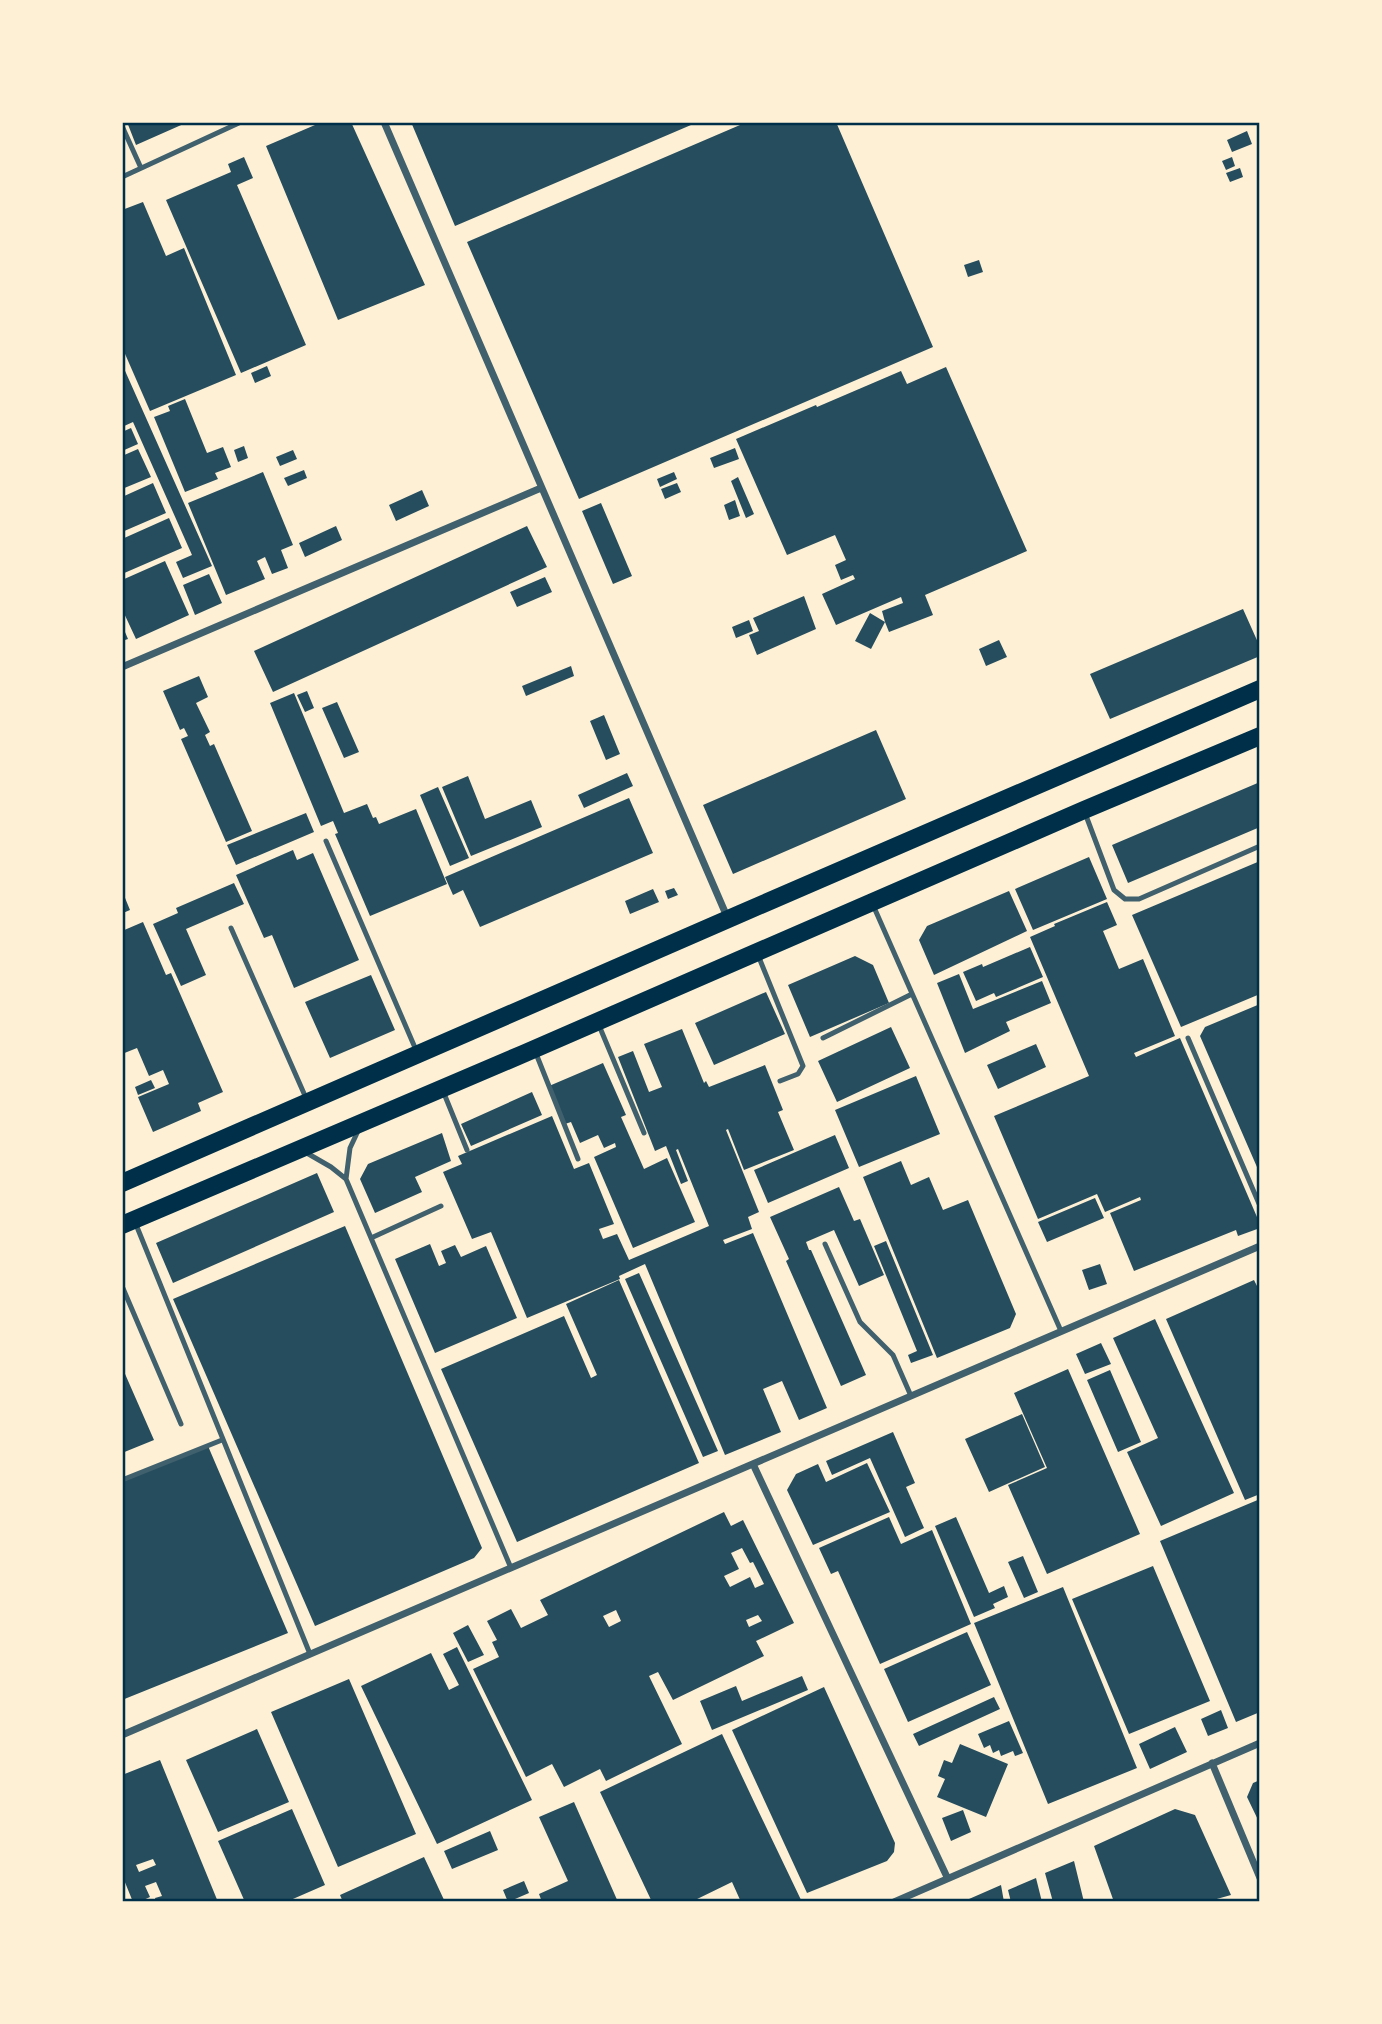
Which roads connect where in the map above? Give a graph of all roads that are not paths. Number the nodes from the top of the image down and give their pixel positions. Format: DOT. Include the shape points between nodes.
graph roads {
  1 [pos="241,122"];
  2 [pos="384,122"];
  3 [pos="122,126"];
  4 [pos="141,168"];
  5 [pos="122,177"];
  6 [pos="541,488"];
  7 [pos="122,667"];
  8 [pos="1259,690"];
  9 [pos="1259,736"];
  10 [pos="1084,810"];
  11 [pos="326,841"];
  12 [pos="1259,846"];
  13 [pos="872,902"];
  14 [pos="729,920"];
  15 [pos="231,928"];
  16 [pos="757,953"];
  17 [pos="912,994"];
  18 [pos="597,1022"];
  19 [pos="823,1038"];
  20 [pos="1188,1038"];
  21 [pos="534,1049"];
  22 [pos="417,1053"];
  23 [pos="780,1081"];
  24 [pos="442,1088"];
  25 [pos="307,1101"];
  26 [pos="363,1121"];
  27 [pos="644,1133"];
  28 [pos="299,1149"];
  29 [pos="467,1150"];
  30 [pos="578,1159"];
  31 [pos="346,1179"];
  32 [pos="122,1182"];
  33 [pos="441,1206"];
  34 [pos="1259,1206"];
  35 [pos="128,1223"];
  36 [pos="370,1237"];
  37 [pos="825,1244"];
  38 [pos="1259,1247"];
  39 [pos="122,1286"];
  40 [pos="1061,1331"];
  41 [pos="911,1396"];
  42 [pos="181,1424"];
  43 [pos="222,1440"];
  44 [pos="754,1464"];
  45 [pos="122,1480"];
  46 [pos="511,1568"];
  47 [pos="310,1654"];
  48 [pos="122,1735"];
  49 [pos="1259,1743"];
  50 [pos="1212,1763"];
  51 [pos="947,1877"];
  52 [pos="1259,1878"];
  53 [pos="894,1902"];
  1 -- 4 [label="lane"];
  2 -- 6 [label="street"];
  3 -- 4 [label="lane"];
  4 -- 5 [label="lane"];
  6 -- 7 [label="street"];
  6 -- 14 [label="street"];
  8 -- 14 [label="main road"];
  9 -- 10 [label="main road"];
  10 -- 12 [label="lane" via="1114,890 1125,899 1139,899"];
  10 -- 13 [label="main road"];
  11 -- 22 [label="lane"];
  13 -- 16 [label="main road"];
  13 -- 17 [label="lane"];
  14 -- 22 [label="main road"];
  15 -- 25 [label="lane"];
  16 -- 18 [label="main road"];
  16 -- 23 [label="lane" via="803,1066 799,1074"];
  17 -- 19 [label="lane"];
  17 -- 40 [label="lane"];
  18 -- 21 [label="main road"];
  18 -- 27 [label="lane"];
  20 -- 34 [label="lane"];
  21 -- 24 [label="main road"];
  21 -- 30 [label="lane"];
  22 -- 25 [label="main road"];
  24 -- 26 [label="main road"];
  24 -- 29 [label="lane"];
  25 -- 32 [label="main road"];
  26 -- 28 [label="main road"];
  26 -- 31 [label="lane" via="350,1148"];
  28 -- 31 [label="lane"];
  28 -- 35 [label="main road"];
  31 -- 36 [label="lane"];
  33 -- 36 [label="lane"];
  35 -- 43 [label="lane"];
  36 -- 46 [label="lane"];
  37 -- 41 [label="lane" via="860,1322 892,1355"];
  38 -- 40 [label="street"];
  39 -- 42 [label="lane"];
  40 -- 41 [label="street"];
  41 -- 44 [label="street"];
  43 -- 45 [label="lane"];
  43 -- 47 [label="lane"];
  44 -- 46 [label="street"];
  44 -- 51 [label="street"];
  46 -- 47 [label="street"];
  47 -- 48 [label="street"];
  49 -- 50 [label="street"];
  50 -- 51 [label="street"];
  50 -- 52 [label="street"];
  51 -- 53 [label="street"];
}
